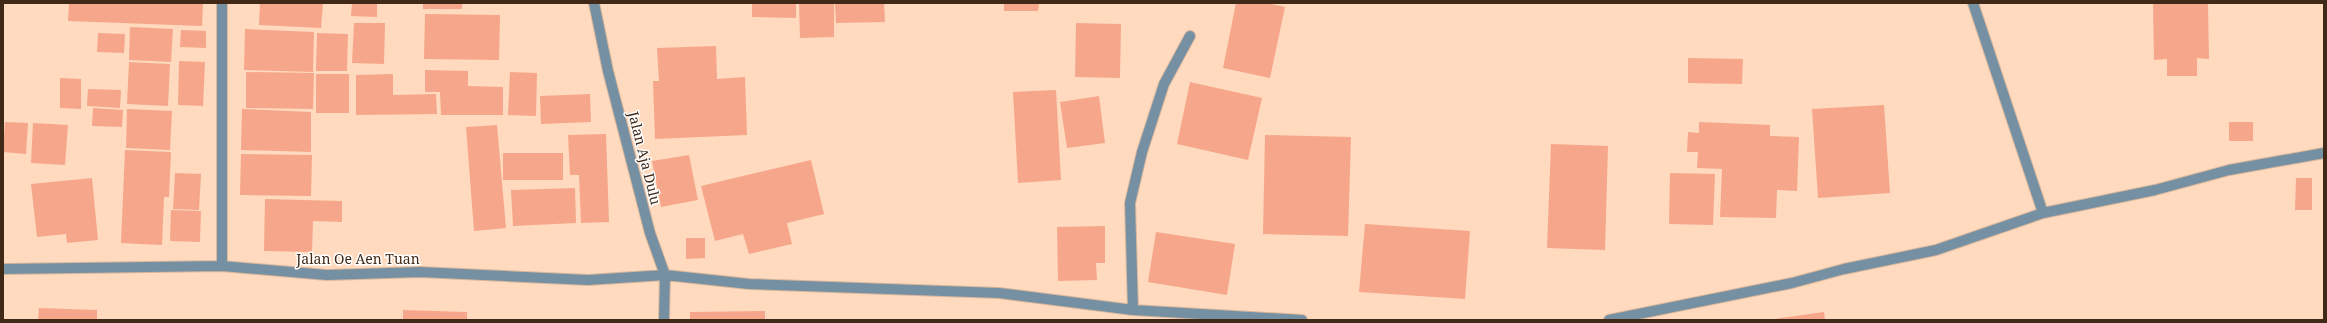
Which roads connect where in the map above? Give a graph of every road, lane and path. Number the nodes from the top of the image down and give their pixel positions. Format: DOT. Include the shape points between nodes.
graph roads {
  1 [pos="222,3"];
  2 [pos="594,3"];
  3 [pos="1973,3"];
  4 [pos="1190,36"];
  5 [pos="2324,153"];
  6 [pos="2043,214"];
  7 [pos="222,266"];
  8 [pos="3,268"];
  9 [pos="665,275"];
  10 [pos="1134,310"];
  11 [pos="664,320"];
  12 [pos="1302,320"];
  13 [pos="1609,320"];
  1 -- 7 [label="street"];
  2 -- 9 [label="street, Jalan Aja Dulu" via="608,71 650,233"];
  3 -- 6 [label="street"];
  4 -- 10 [label="street" via="1164,84 1142,152 1130,202"];
  5 -- 6 [label="street" via="2229,170 2155,190"];
  6 -- 13 [label="street" via="1936,250 1844,269 1792,283"];
  7 -- 8 [label="street, Jalan Oe Aen Tuan"];
  7 -- 9 [label="street, Jalan Oe Aen Tuan" via="326,275 420,272 588,280"];
  9 -- 10 [label="street, Jalan Oe Aen Tuan" via="749,284 999,293"];
  9 -- 11 [label="street, Jalan Aja Dulu"];
  10 -- 12 [label="street, Jalan Oe Aen Tuan"];
}
